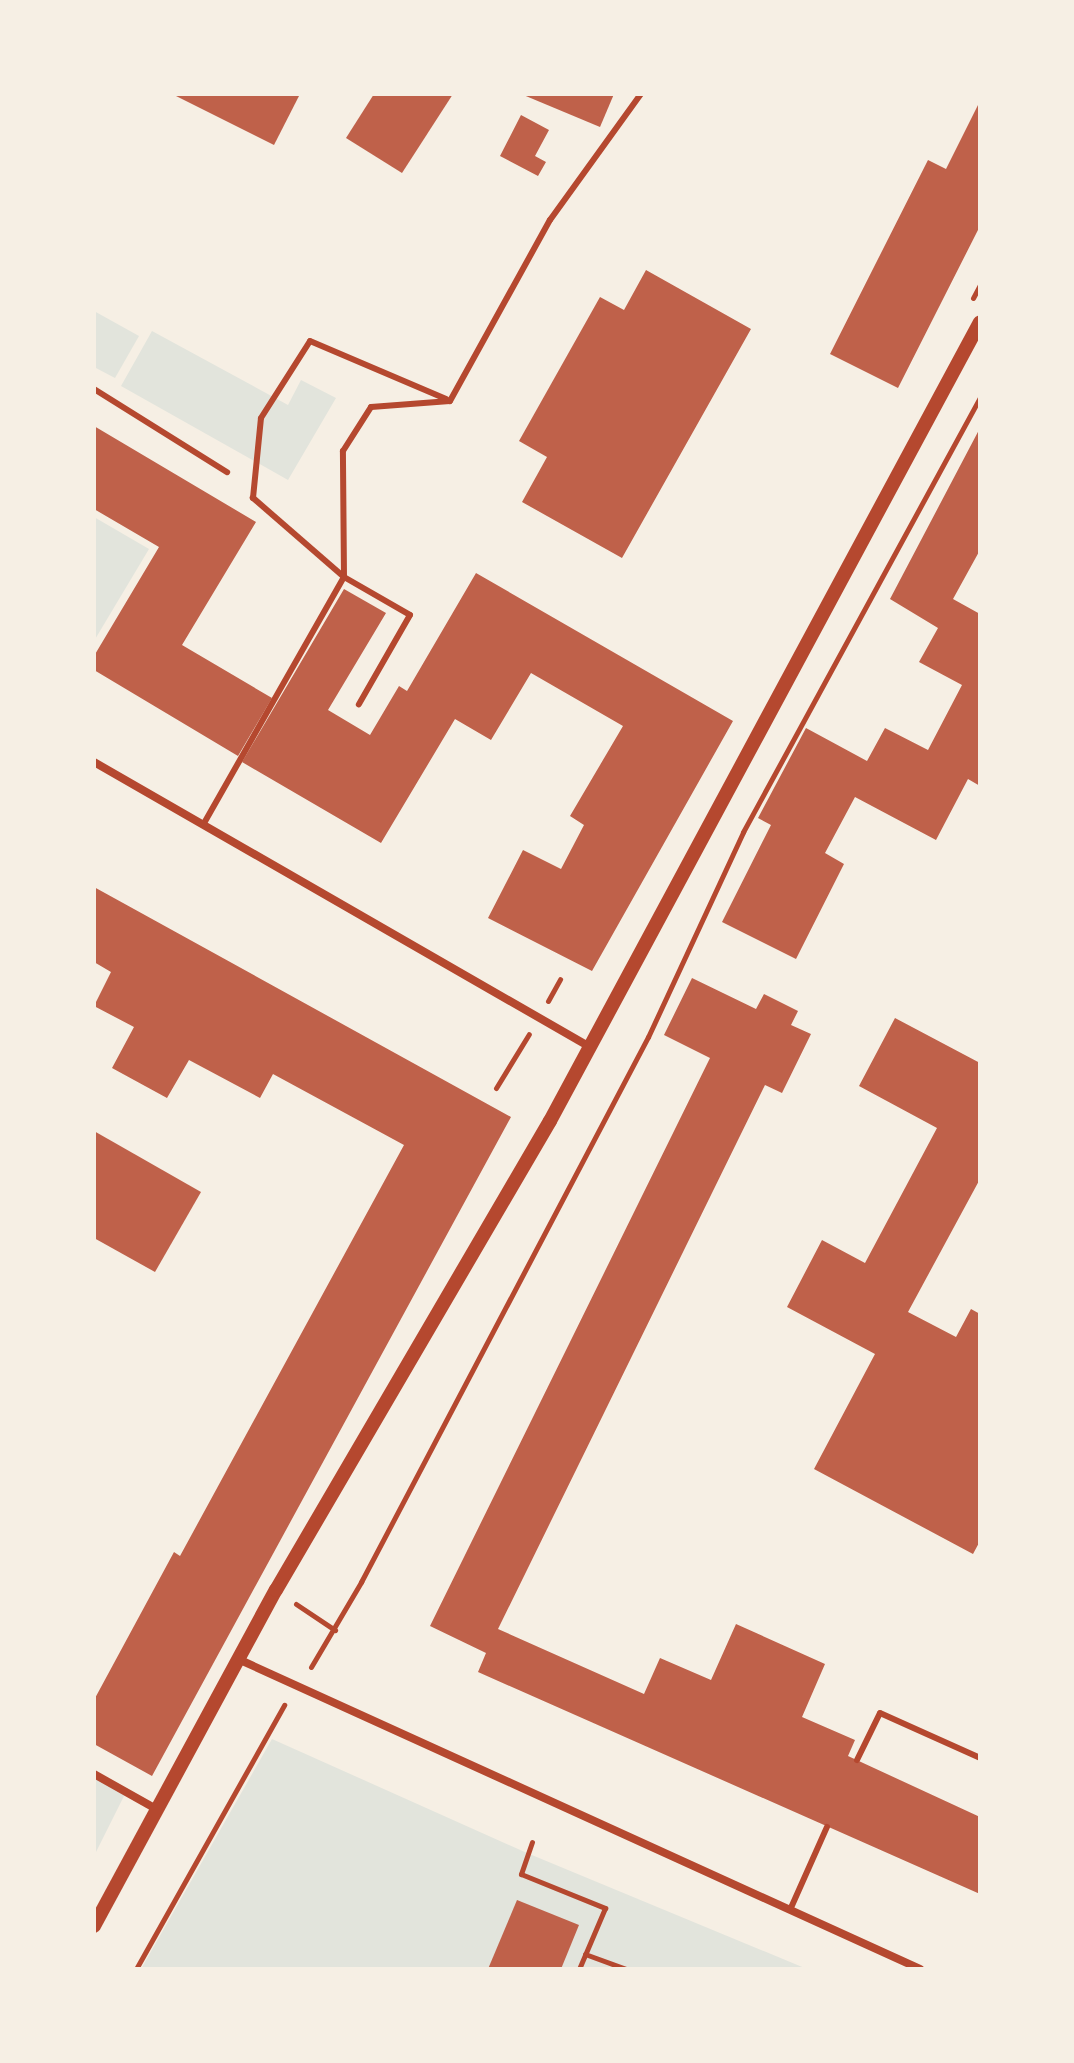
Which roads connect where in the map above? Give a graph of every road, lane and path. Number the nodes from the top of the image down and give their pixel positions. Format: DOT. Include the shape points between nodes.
graph roads {
  1 [pos="641,94"];
  2 [pos="980,322"];
  3 [pos="94,389"];
  4 [pos="980,397"];
  5 [pos="450,401"];
  6 [pos="227,472"];
  7 [pos="344,577"];
  8 [pos="359,704"];
  9 [pos="94,762"];
  10 [pos="203,825"];
  11 [pos="590,1047"];
  12 [pos="276,1590"];
  13 [pos="335,1630"];
  14 [pos="238,1659"];
  15 [pos="296,1686"];
  16 [pos="980,1758"];
  17 [pos="857,1760"];
  18 [pos="94,1774"];
  19 [pos="158,1810"];
  20 [pos="827,1827"];
  21 [pos="532,1842"];
  22 [pos="790,1910"];
  23 [pos="94,1926"];
  24 [pos="585,1954"];
  25 [pos="136,1969"];
  26 [pos="579,1969"];
  27 [pos="626,1969"];
  28 [pos="920,1969"];
  1 -- 5 [label="lane" via="550,220"];
  2 -- 11 [label="street"];
  3 -- 6 [label="lane"];
  4 -- 13 [label="path" via="743,832 648,1037"];
  5 -- 7 [label="lane" via="371,407 343,451"];
  5 -- 7 [label="lane" via="310,341 261,418 253,498"];
  7 -- 8 [label="lane" via="410,615"];
  7 -- 10 [label="lane"];
  9 -- 10 [label="street"];
  10 -- 11 [label="street"];
  11 -- 12 [label="street"];
  12 -- 13 [label="path"];
  12 -- 14 [label="street"];
  13 -- 15 [label="path"];
  14 -- 15 [label="street"];
  14 -- 19 [label="street"];
  15 -- 22 [label="street"];
  15 -- 25 [label="path"];
  16 -- 17 [label="lane" via="880,1713"];
  18 -- 19 [label="street"];
  19 -- 23 [label="street"];
  20 -- 22 [label="lane"];
  21 -- 24 [label="path" via="521,1874 605,1908"];
  22 -- 28 [label="street"];
  24 -- 26 [label="path"];
  24 -- 27 [label="path"];
}
